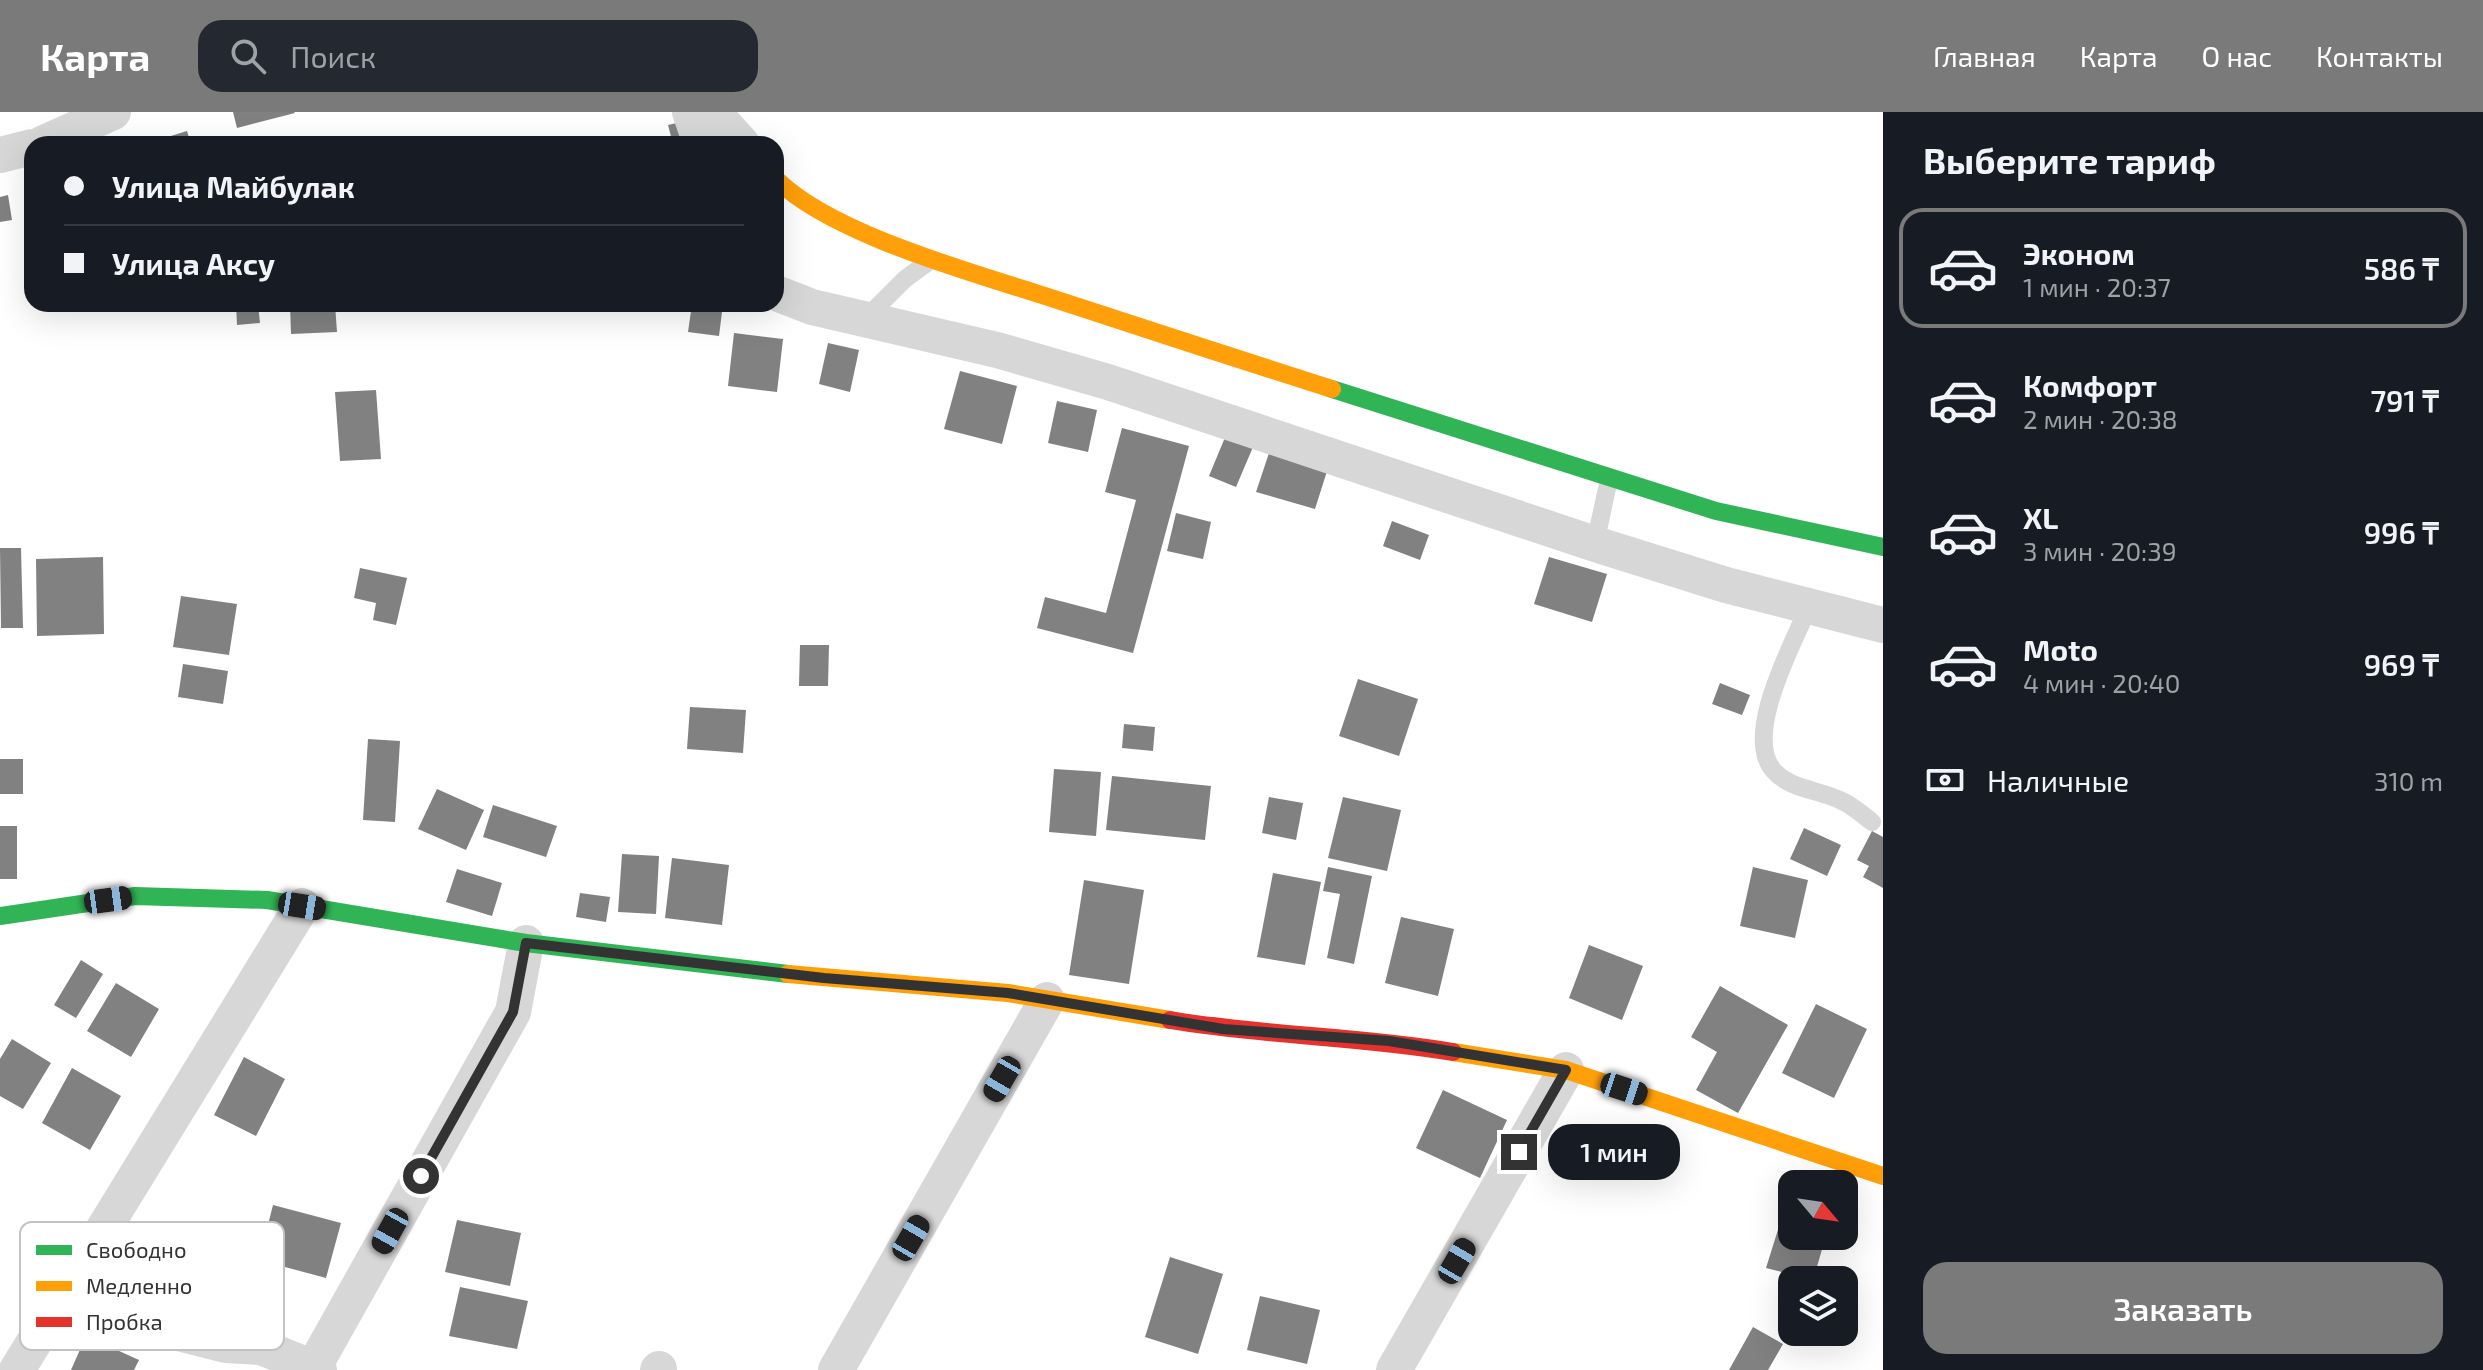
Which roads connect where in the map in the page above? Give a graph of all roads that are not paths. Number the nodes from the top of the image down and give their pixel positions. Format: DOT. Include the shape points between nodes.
graph roads {
  1 [pos="113,112"];
  2 [pos="690,112"];
  3 [pos="713,112"];
  4 [pos="60,136"];
  5 [pos="698,136"];
  6 [pos="735,136"];
  7 [pos="24,149"];
  8 [pos="0,155"];
  9 [pos="784,194"];
  10 [pos="933,258"];
  11 [pos="784,296"];
  12 [pos="864,321"];
  13 [pos="1609,479"];
  14 [pos="1595,544"];
  15 [pos="1883,547"];
  16 [pos="1809,606"];
  17 [pos="1883,625"];
  18 [pos="1872,822"];
  19 [pos="302,906"];
  20 [pos="0,916"];
  21 [pos="526,943"];
  22 [pos="1047,1000"];
  23 [pos="1566,1070"];
  24 [pos="1883,1176"];
  25 [pos="106,1222"];
  26 [pos="28,1350"];
  27 [pos="268,1350"];
  28 [pos="315,1369"];
  29 [pos="17,1370"];
  30 [pos="836,1370"];
  31 [pos="1394,1370"];
  1 -- 4 [label="street"];
  2 -- 5 [label="street"];
  3 -- 6 [label="street"];
  7 -- 8 [label="street"];
  9 -- 10 [label="street"];
  10 -- 12 [label="lane"];
  10 -- 13 [label="street"];
  11 -- 12 [label="street"];
  12 -- 14 [label="street" via="997,350 1108,382"];
  13 -- 14 [label="lane"];
  13 -- 15 [label="street" via="1716,511"];
  14 -- 16 [label="street"];
  16 -- 17 [label="street"];
  16 -- 18 [label="lane" via="1768,708 1763,754 1775,773 1805,790 1842,801"];
  19 -- 20 [label="street" via="135,896"];
  19 -- 21 [label="street"];
  19 -- 25 [label="street"];
  21 -- 22 [label="street"];
  21 -- 28 [label="street" via="513,1012"];
  22 -- 23 [label="street" via="1223,1029 1389,1041"];
  22 -- 30 [label="street"];
  23 -- 24 [label="street"];
  23 -- 31 [label="street"];
  26 -- 29 [label="street"];
  27 -- 28 [label="street"];
}
